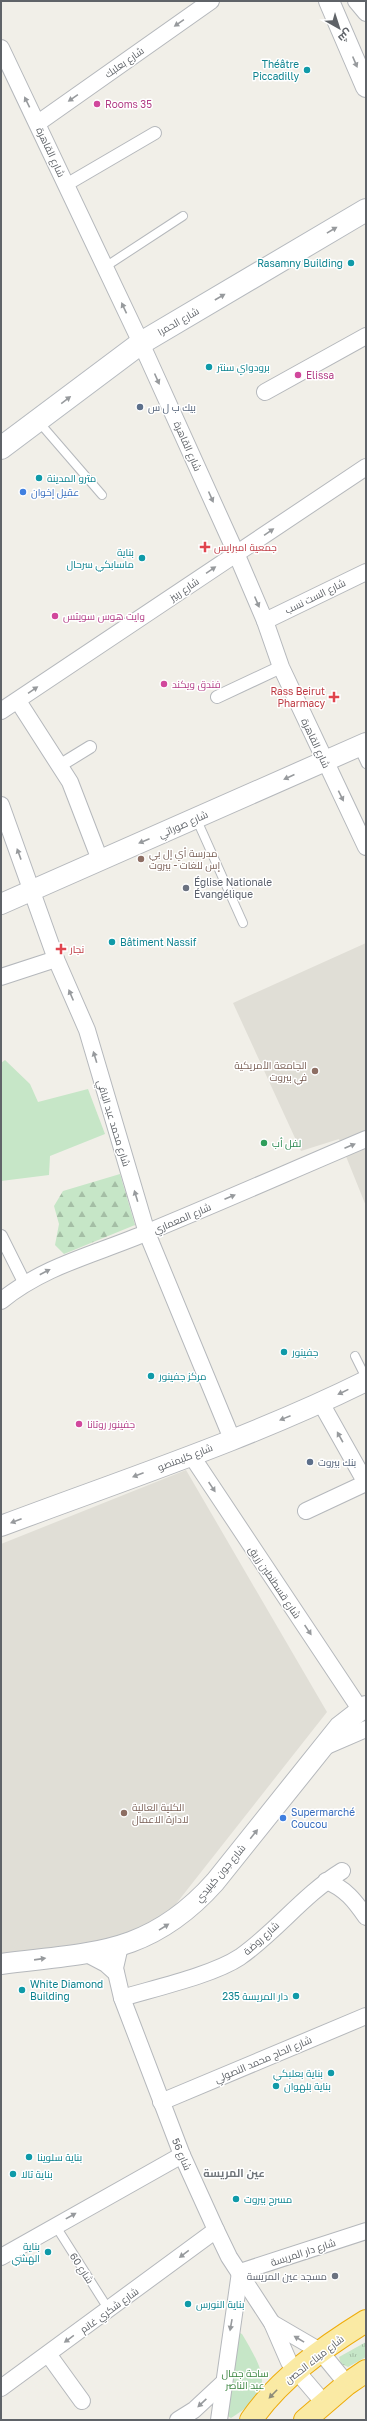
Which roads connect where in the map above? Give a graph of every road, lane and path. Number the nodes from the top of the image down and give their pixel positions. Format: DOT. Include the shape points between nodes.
graph roads {
  1 [pos="211,1"];
  2 [pos="329,1"];
  3 [pos="356,1"];
  4 [pos="366,13"];
  5 [pos="1,48"];
  6 [pos="366,87"];
  7 [pos="38,123"];
  8 [pos="155,133"];
  9 [pos="66,185"];
  10 [pos="366,210"];
  11 [pos="182,216"];
  12 [pos="105,267"];
  13 [pos="366,336"];
  14 [pos="141,343"];
  15 [pos="265,392"];
  16 [pos="38,421"];
  17 [pos="1,448"];
  18 [pos="366,466"];
  19 [pos="102,495"];
  20 [pos="236,553"];
  21 [pos="366,572"];
  22 [pos="265,621"];
  23 [pos="281,667"];
  24 [pos="217,697"];
  25 [pos="18,701"];
  26 [pos="1,712"];
  27 [pos="90,747"];
  28 [pos="363,751"];
  29 [pos="324,761"];
  30 [pos="59,766"];
  31 [pos="1,805"];
  32 [pos="196,818"];
  33 [pos="366,847"];
  34 [pos="100,860"];
  35 [pos="32,891"];
  36 [pos="1,904"];
  37 [pos="243,923"];
  38 [pos="56,959"];
  39 [pos="1,976"];
  40 [pos="366,1139"];
  41 [pos="142,1235"];
  42 [pos="1,1236"];
  43 [pos="25,1284"];
  44 [pos="1,1301"];
  45 [pos="355,1356"];
  46 [pos="366,1379"];
  47 [pos="321,1403"];
  48 [pos="228,1441"];
  49 [pos="191,1455"];
  50 [pos="366,1483"];
  51 [pos="306,1511"];
  52 [pos="1,1526"];
  53 [pos="363,1707"];
  54 [pos="366,1729"];
  55 [pos="322,1748"];
  56 [pos="342,1871"];
  57 [pos="326,1880"];
  58 [pos="366,1917"];
  59 [pos="120,1946"];
  60 [pos="85,1953"];
  61 [pos="1,1964"];
  62 [pos="116,1973"];
  63 [pos="122,1998"];
  64 [pos="366,2016"];
  65 [pos="161,2102"];
  66 [pos="182,2155"];
  67 [pos="55,2225"];
  68 [pos="216,2230"];
  69 [pos="366,2231"];
  70 [pos="1,2257"];
  71 [pos="240,2272"];
  72 [pos="109,2310"];
  73 [pos="366,2321"];
  74 [pos="272,2323"];
  75 [pos="320,2352"];
  76 [pos="48,2354"];
  77 [pos="297,2370"];
  78 [pos="366,2371"];
  79 [pos="223,2383"];
  80 [pos="347,2384"];
  81 [pos="1,2388"];
  82 [pos="82,2400"];
  83 [pos="324,2403"];
  84 [pos="178,2420"];
  85 [pos="218,2420"];
  86 [pos="251,2420"];
  87 [pos="305,2420"];
  1 -- 7 [label="street, شارع بعلبك, one-way"];
  2 -- 6 [label="street, one-way"];
  3 -- 4 [label="street"];
  7 -- 5 [label="street, شارع القاهرة, one-way"];
  7 -- 9 [label="street, شارع القاهرة"];
  8 -- 9 [label="street"];
  9 -- 12 [label="street, شارع القاهرة"];
  14 -- 10 [label="main road, شارع الحمرا, one-way"];
  11 -- 12 [label="lane"];
  14 -- 12 [label="street, شارع القاهرة, one-way"];
  13 -- 15 [label="street"];
  16 -- 14 [label="main road, شارع الحمرا, one-way"];
  14 -- 20 [label="street, شارع القاهرة, one-way"];
  16 -- 17 [label="main road, شارع الحمرا"];
  16 -- 19 [label="lane"];
  20 -- 18 [label="street, شارع ربيز, one-way"];
  20 -- 22 [label="street, شارع القاهرة, one-way"];
  25 -- 20 [label="street, شارع ربيز, one-way"];
  21 -- 22 [label="street, شارع الست نسب"];
  22 -- 23 [label="street, شارع القاهرة"];
  23 -- 24 [label="street"];
  23 -- 29 [label="street, شارع القاهرة"];
  25 -- 26 [label="street, شارع ربيز"];
  25 -- 30 [label="street"];
  27 -- 30 [label="street"];
  28 -- 29 [label="street, شارع صوراتي"];
  29 -- 32 [label="street, شارع صوراتي, one-way"];
  29 -- 33 [label="street, شارع القاهرة, one-way"];
  30 -- 34 [label="street" via="78,801"];
  35 -- 31 [label="street, شارع محمد عبد الباقي, one-way"];
  32 -- 34 [label="street, شارع صوراتي, one-way"];
  32 -- 37 [label="lane"];
  34 -- 35 [label="street, شارع صوراتي"];
  35 -- 36 [label="street, شارع صوراتي"];
  35 -- 38 [label="street, شارع محمد عبد الباقي"];
  38 -- 39 [label="street"];
  41 -- 38 [label="street, شارع محمد عبد الباقي, one-way" via="86,1030"];
  41 -- 40 [label="street, شارع المعماري, one-way"];
  43 -- 41 [label="street, شارع المعماري, one-way" via="60,1265"];
  41 -- 48 [label="street, شارع محمد عبد الباقي"];
  42 -- 43 [label="street"];
  43 -- 44 [label="street, شارع المعماري"];
  45 -- 46 [label="lane"];
  46 -- 47 [label="street, شارع كليمنصو, one-way"];
  47 -- 48 [label="street, شارع كليمنصو, one-way"];
  50 -- 47 [label="street, one-way"];
  48 -- 49 [label="street, شارع كليمنصو"];
  49 -- 52 [label="street, شارع كليمنصو, one-way"];
  49 -- 53 [label="street, شارع قسطنطين زريق, one-way"];
  50 -- 51 [label="street"];
  53 -- 55 [label="street, شارع جون كينيدي" via="338,1727"];
  54 -- 55 [label="street"];
  59 -- 55 [label="street, شارع جون كينيدي, one-way" via="160,1930 204,1895"];
  56 -- 57 [label="street, شارع روضة"];
  57 -- 58 [label="street" via="345,1891"];
  57 -- 63 [label="street, شارع روضة" via="238,1958 219,1968"];
  59 -- 60 [label="street, شارع جون كينيدي"];
  59 -- 62 [label="street, شارع 56" via="115,1962"];
  61 -- 60 [label="street, شارع جون كينيدي, one-way"];
  60 -- 62 [label="street" via="106,1964"];
  62 -- 63 [label="street, شارع 56"];
  63 -- 65 [label="street, شارع 56"];
  64 -- 65 [label="street, شارع الحاج محمد النصولي"];
  65 -- 66 [label="street, شارع 56"];
  67 -- 66 [label="street, one-way"];
  66 -- 68 [label="street, شارع 56"];
  67 -- 70 [label="street"];
  67 -- 72 [label="lane, شارع 60"];
  68 -- 71 [label="street, شارع 56"];
  68 -- 72 [label="street, شارع شكري غانم, one-way"];
  69 -- 71 [label="street, شارع دار المريسة"];
  71 -- 74 [label="street, شارع 56"];
  71 -- 79 [label="street, one-way"];
  72 -- 76 [label="street, شارع شكري غانم, one-way"];
  73 -- 75 [label="highway, شارع ميناء الحصن"];
  75 -- 74 [label="street, شارع 56, one-way"];
  74 -- 77 [label="street, شارع 56" via="289,2362"];
  75 -- 77 [label="highway, شارع ميناء الحصن"];
  75 -- 80 [label="street, شارع 56"];
  76 -- 81 [label="street, شارع شكري غانم"];
  76 -- 82 [label="street"];
  77 -- 83 [label="street, شارع 56"];
  77 -- 86 [label="highway, شارع ميناء الحصن, one-way"];
  78 -- 80 [label="highway"];
  79 -- 84 [label="street, one-way" via="194,2410"];
  79 -- 85 [label="street"];
  80 -- 83 [label="highway"];
  83 -- 87 [label="highway"];
}
